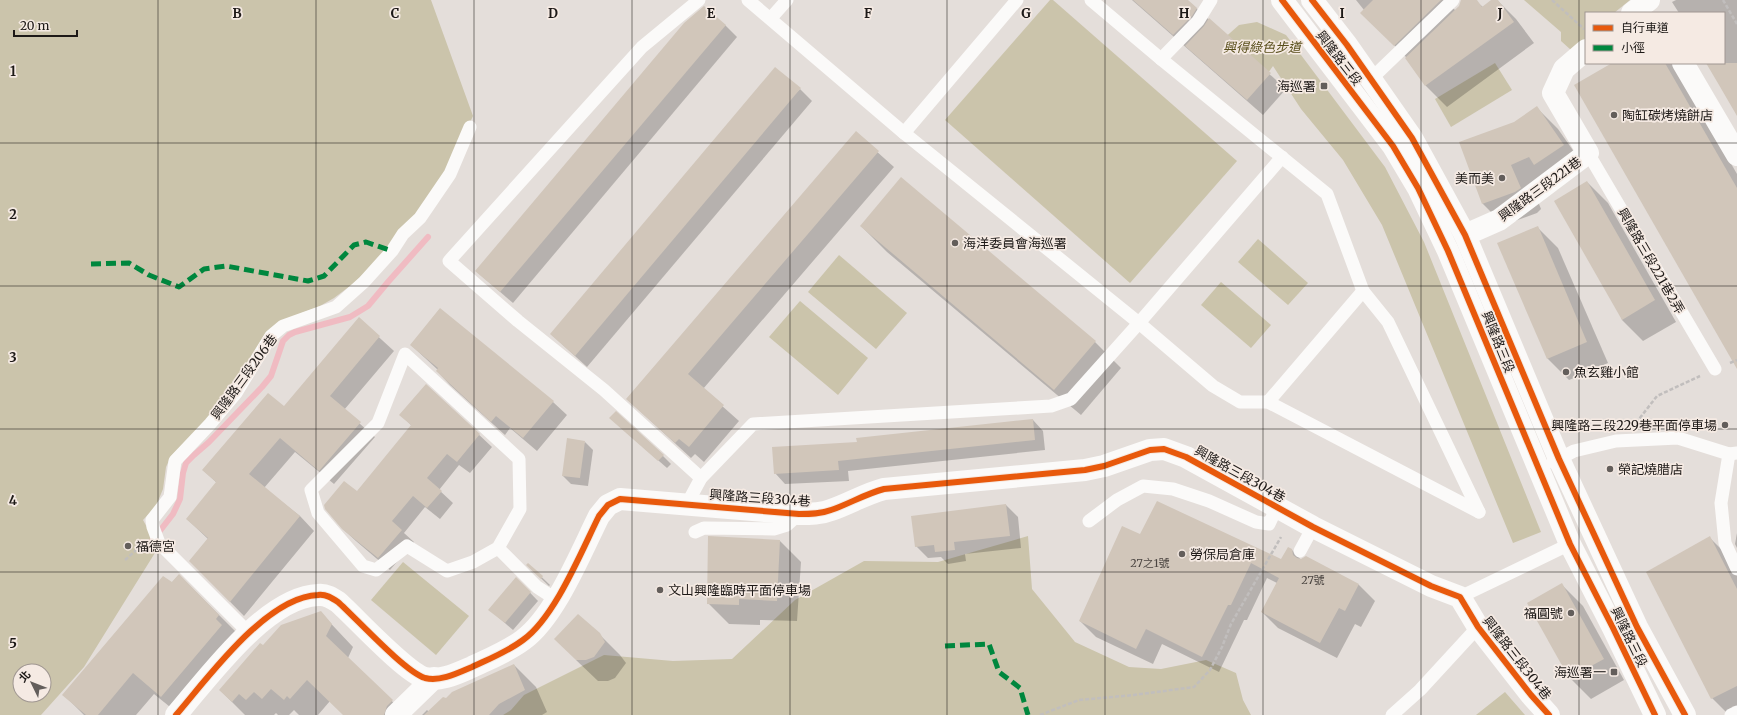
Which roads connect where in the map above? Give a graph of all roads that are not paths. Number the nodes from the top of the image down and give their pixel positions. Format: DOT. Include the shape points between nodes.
graph roads {
  1 [pos="698,0"];
  2 [pos="748,0"];
  3 [pos="787,0"];
  4 [pos="1017,0"];
  5 [pos="1091,0"];
  6 [pos="1211,0"];
  7 [pos="1282,0"];
  8 [pos="1312,0"];
  9 [pos="1453,0"];
  10 [pos="1650,0"];
  11 [pos="1633,12"];
  12 [pos="1656,12"];
  13 [pos="771,18"];
  14 [pos="1585,51"];
  15 [pos="1161,59"];
  16 [pos="1685,64"];
  17 [pos="1371,79"];
  18 [pos="470,127"];
  19 [pos="904,133"];
  20 [pos="1588,154"];
  21 [pos="1737,155"];
  22 [pos="1282,157"];
  23 [pos="1465,235"];
  24 [pos="1363,291"];
  25 [pos="1139,323"];
  26 [pos="1715,369"];
  27 [pos="1268,402"];
  28 [pos="1733,453"];
  29 [pos="1559,459"];
  30 [pos="1538,469"];
  31 [pos="701,478"];
  32 [pos="687,504"];
  33 [pos="1277,507"];
  34 [pos="799,514"];
  35 [pos="1089,521"];
  36 [pos="1313,527"];
  37 [pos="695,532"];
  38 [pos="1570,544"];
  39 [pos="498,548"];
  40 [pos="1300,551"];
  41 [pos="1737,569"];
  42 [pos="1460,597"];
  43 [pos="556,600"];
  44 [pos="1478,626"];
  45 [pos="248,632"];
  46 [pos="434,678"];
  47 [pos="1737,712"];
  48 [pos="176,715"];
  49 [pos="396,715"];
  50 [pos="1392,715"];
  51 [pos="1549,715"];
  52 [pos="1656,715"];
  53 [pos="1685,715"];
  54 [pos="1731,715"];
  1 -- 31 [label="lane" via="642,47 449,261 604,390"];
  2 -- 13 [label="lane"];
  3 -- 13 [label="lane"];
  4 -- 19 [label="lane"];
  5 -- 15 [label="lane"];
  6 -- 15 [label="lane" via="1198,21"];
  7 -- 30 [label="street, 興隆路三段" via="1393,146 1418,188 1448,251"];
  8 -- 17 [label="street, 興隆路三段"];
  9 -- 17 [label="lane"];
  10 -- 11 [label="street"];
  10 -- 12 [label="street"];
  13 -- 19 [label="lane"];
  14 -- 20 [label="street, 興隆路三段221巷" via="1564,68 1553,93"];
  15 -- 22 [label="lane"];
  16 -- 21 [label="street"];
  17 -- 23 [label="street, 興隆路三段" via="1412,138"];
  18 -- 45 [label="lane, 興隆路三段206巷" via="450,174 420,218 403,234 392,251 364,282 336,307 283,326 271,336 236,393 175,461 170,497 152,520 159,543"];
  19 -- 25 [label="lane"];
  20 -- 23 [label="street, 興隆路三段221巷" via="1499,220"];
  20 -- 26 [label="lane, 興隆路三段221巷2弄"];
  22 -- 24 [label="lane" via="1327,194"];
  22 -- 25 [label="lane"];
  23 -- 29 [label="street, 興隆路三段"];
  24 -- 27 [label="lane"];
  24 -- 27 [label="lane" via="1388,322 1479,512"];
  25 -- 27 [label="lane" via="1213,386 1240,402"];
  25 -- 31 [label="lane" via="1071,399 1051,406 753,424"];
  28 -- 29 [label="lane" via="1678,438 1616,441 1574,452"];
  28 -- 41 [label="lane" via="1721,503 1725,543"];
  29 -- 30 [label="lane"];
  29 -- 53 [label="street, 興隆路三段" via="1638,627"];
  30 -- 38 [label="street, 興隆路三段"];
  31 -- 32 [label="lane"];
  32 -- 34 [label="street, 興隆路三段304巷"];
  32 -- 43 [label="street, 興隆路三段304巷" via="620,499 608,505 599,516"];
  33 -- 34 [label="street, 興隆路三段304巷" via="1186,457 1164,449 1150,450 1085,470 884,489 830,510"];
  33 -- 35 [label="lane" via="1269,524 1262,523 1173,488 1142,486 1117,500"];
  33 -- 36 [label="street, 興隆路三段304巷"];
  34 -- 37 [label="lane" via="787,525 774,529 704,528"];
  36 -- 40 [label="lane"];
  36 -- 42 [label="street, 興隆路三段304巷" via="1431,586"];
  38 -- 42 [label="lane"];
  38 -- 52 [label="street, 興隆路三段"];
  39 -- 39 [label="lane" via="520,509 519,459 405,354 378,422 311,490 318,513 363,566 376,570 407,546 447,570 473,562"];
  39 -- 43 [label="lane" via="537,587"];
  42 -- 44 [label="street, 興隆路三段304巷"];
  43 -- 46 [label="street, 興隆路三段304巷" via="537,628 524,640 454,675"];
  44 -- 50 [label="lane" via="1420,690"];
  44 -- 51 [label="street, 興隆路三段304巷"];
  45 -- 46 [label="street, 興隆路三段304巷" via="287,604 305,597 328,596 338,602 405,666 425,678"];
  45 -- 48 [label="street, 興隆路三段304巷"];
  46 -- 49 [label="street"];
  47 -- 54 [label="lane"];
}
